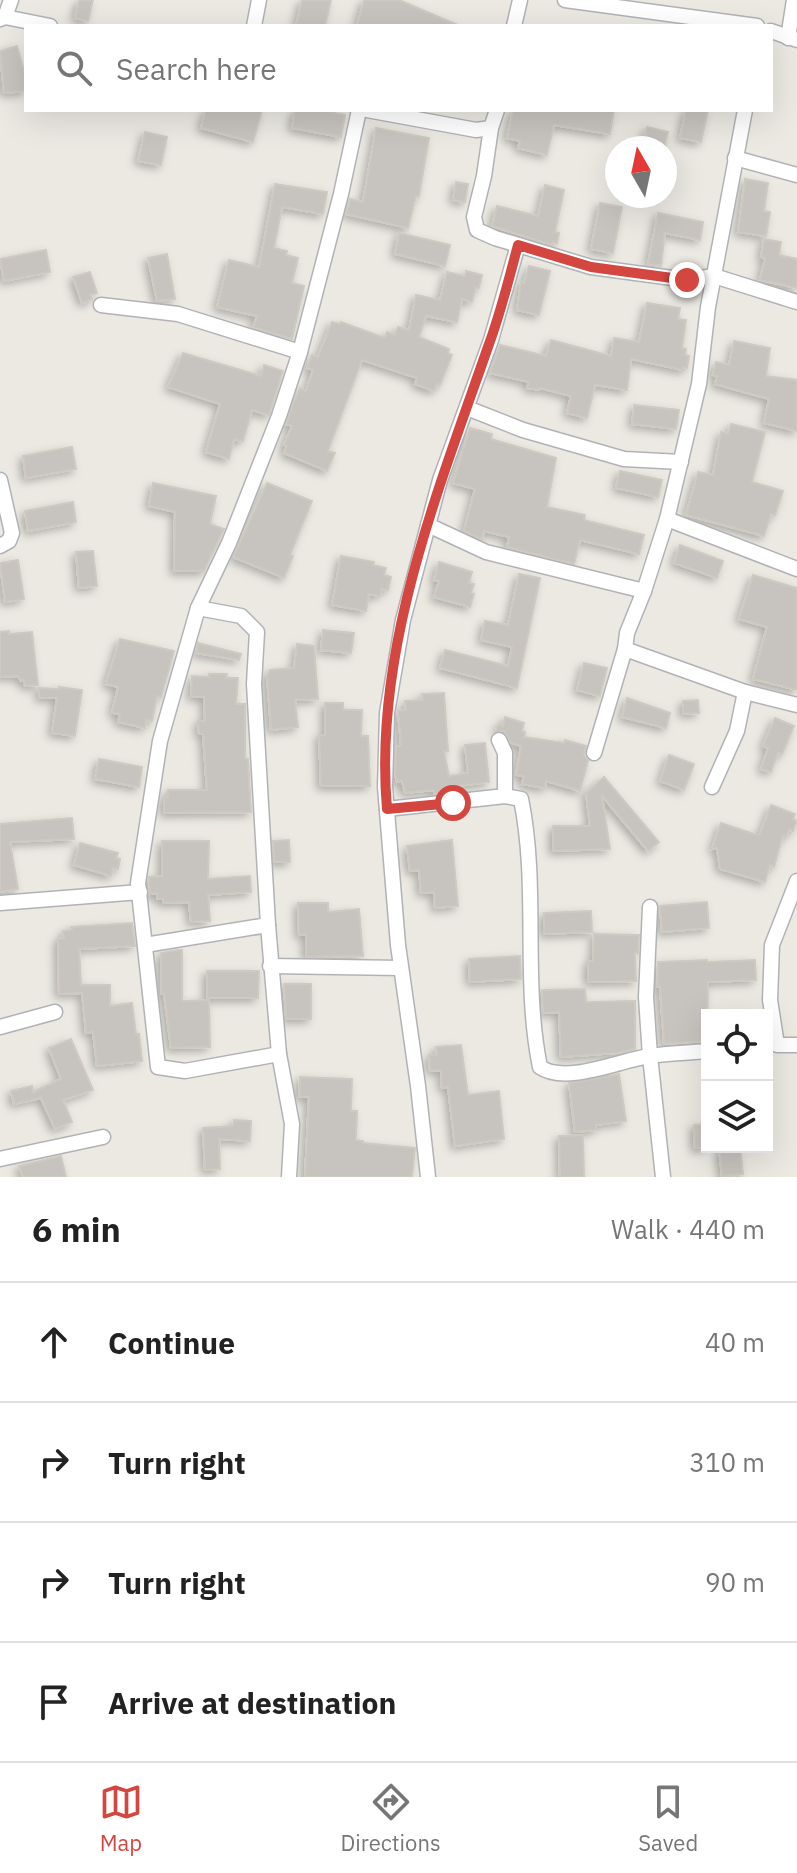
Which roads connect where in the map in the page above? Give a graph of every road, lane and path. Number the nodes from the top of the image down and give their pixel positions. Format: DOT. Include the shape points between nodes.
graph roads {
  1 [pos="11,0"];
  2 [pos="259,0"];
  3 [pos="520,0"];
  4 [pos="565,0"];
  5 [pos="794,0"];
  6 [pos="3,18"];
  7 [pos="38,24"];
  8 [pos="254,24"];
  9 [pos="514,24"];
  10 [pos="740,24"];
  11 [pos="773,32"];
  12 [pos="793,39"];
  13 [pos="359,112"];
  14 [pos="377,112"];
  15 [pos="496,112"];
  16 [pos="745,112"];
  17 [pos="491,128"];
  18 [pos="735,158"];
  19 [pos="797,175"];
  20 [pos="518,245"];
  21 [pos="714,276"];
  22 [pos="797,302"];
  23 [pos="101,305"];
  24 [pos="300,352"];
  25 [pos="467,408"];
  26 [pos="681,462"];
  27 [pos="0,480"];
  28 [pos="667,519"];
  29 [pos="428,525"];
  30 [pos="0,546"];
  31 [pos="797,569"];
  32 [pos="644,591"];
  33 [pos="198,608"];
  34 [pos="625,649"];
  35 [pos="745,692"];
  36 [pos="797,705"];
  37 [pos="499,740"];
  38 [pos="594,753"];
  39 [pos="712,787"];
  40 [pos="505,796"];
  41 [pos="387,809"];
  42 [pos="797,881"];
  43 [pos="140,892"];
  44 [pos="0,903"];
  45 [pos="650,907"];
  46 [pos="268,925"];
  47 [pos="145,945"];
  48 [pos="270,966"];
  49 [pos="401,968"];
  50 [pos="770,1009"];
  51 [pos="55,1012"];
  52 [pos="0,1027"];
  53 [pos="797,1045"];
  54 [pos="773,1046"];
  55 [pos="701,1052"];
  56 [pos="279,1054"];
  57 [pos="650,1056"];
  58 [pos="103,1137"];
  59 [pos="0,1159"];
  60 [pos="289,1177"];
  61 [pos="428,1177"];
  62 [pos="663,1177"];
  1 -- 6 [label="street"];
  2 -- 8 [label="street"];
  3 -- 9 [label="street"];
  4 -- 10 [label="street"];
  5 -- 12 [label="street"];
  6 -- 7 [label="street"];
  11 -- 12 [label="street"];
  13 -- 24 [label="street"];
  14 -- 17 [label="street" via="464,130"];
  15 -- 17 [label="street"];
  16 -- 18 [label="street"];
  17 -- 20 [label="street" via="474,217 477,230"];
  18 -- 19 [label="street"];
  18 -- 21 [label="street"];
  20 -- 21 [label="street" via="591,267 687,280"];
  20 -- 25 [label="street"];
  21 -- 22 [label="street"];
  21 -- 26 [label="street" via="699,384"];
  23 -- 24 [label="street" via="178,314"];
  24 -- 33 [label="street" via="229,543"];
  25 -- 26 [label="street" via="624,459"];
  25 -- 29 [label="street"];
  26 -- 28 [label="street"];
  27 -- 30 [label="street" via="12,533"];
  28 -- 31 [label="street"];
  28 -- 32 [label="street"];
  29 -- 32 [label="street" via="486,552"];
  29 -- 41 [label="street" via="390,686"];
  32 -- 34 [label="street"];
  33 -- 43 [label="street" via="160,741"];
  33 -- 46 [label="street" via="241,616 257,632 254,684"];
  34 -- 35 [label="street"];
  34 -- 38 [label="street"];
  35 -- 36 [label="street"];
  35 -- 39 [label="street" via="737,731"];
  37 -- 40 [label="street" via="505,753"];
  40 -- 41 [label="street"];
  40 -- 57 [label="street" via="521,799 524,815 529,984 540,1067 569,1074"];
  41 -- 49 [label="street"];
  42 -- 50 [label="street" via="772,945"];
  43 -- 44 [label="street"];
  43 -- 47 [label="street"];
  45 -- 57 [label="street"];
  46 -- 47 [label="street"];
  46 -- 48 [label="street"];
  47 -- 56 [label="street" via="158,1067 185,1071"];
  48 -- 49 [label="street"];
  48 -- 56 [label="street"];
  49 -- 61 [label="street"];
  51 -- 52 [label="street"];
  53 -- 54 [label="street"];
  55 -- 57 [label="street"];
  56 -- 60 [label="street" via="292,1124"];
  57 -- 62 [label="street"];
  58 -- 59 [label="street"];
}
